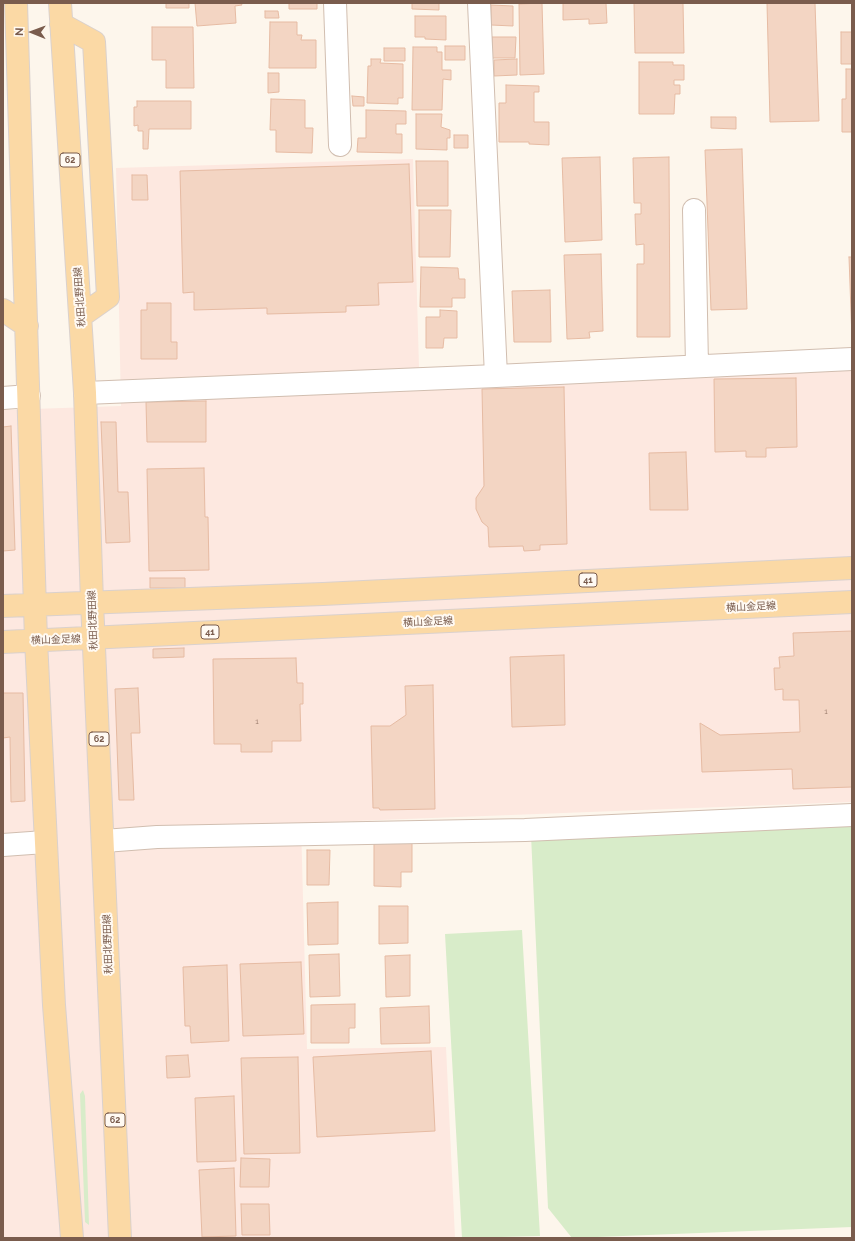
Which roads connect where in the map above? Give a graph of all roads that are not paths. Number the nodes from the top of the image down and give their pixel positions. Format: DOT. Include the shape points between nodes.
graph roads {
  1 [pos="16,3"];
  2 [pos="335,3"];
  3 [pos="478,3"];
  4 [pos="60,13"];
  5 [pos="11,69"];
  6 [pos="340,145"];
  7 [pos="694,210"];
  8 [pos="3,310"];
  9 [pos="81,316"];
  10 [pos="27,326"];
  11 [pos="852,359"];
  12 [pos="697,366"];
  13 [pos="496,376"];
  14 [pos="85,393"];
  15 [pos="29,396"];
  16 [pos="3,398"];
  17 [pos="852,568"];
  18 [pos="671,576"];
  19 [pos="92,602"];
  20 [pos="852,602"];
  21 [pos="3,606"];
  22 [pos="35,606"];
  23 [pos="673,611"];
  24 [pos="94,638"];
  25 [pos="36,640"];
  26 [pos="3,642"];
  27 [pos="852,815"];
  28 [pos="104,841"];
  29 [pos="45,842"];
  30 [pos="3,845"];
  31 [pos="72,1238"];
  32 [pos="120,1238"];
  1 -- 5 [label="main road"];
  2 -- 6 [label="street"];
  3 -- 13 [label="street"];
  4 -- 9 [label="main road, 秋田北野田線 / 62"];
  4 -- 9 [label="main road" via="94,42 108,297"];
  5 -- 10 [label="main road"];
  7 -- 12 [label="street"];
  8 -- 10 [label="main road"];
  9 -- 14 [label="main road, 秋田北野田線 / 62"];
  10 -- 15 [label="main road"];
  11 -- 12 [label="street"];
  12 -- 13 [label="street"];
  13 -- 14 [label="street"];
  14 -- 19 [label="main road, 秋田北野田線 / 62"];
  15 -- 16 [label="street"];
  15 -- 22 [label="main road"];
  17 -- 18 [label="main road, 41"];
  18 -- 19 [label="main road, 41" via="324,594"];
  18 -- 23 [label="main road"];
  19 -- 22 [label="main road, 41"];
  19 -- 24 [label="main road, 秋田北野田線 / 62"];
  20 -- 23 [label="main road, 横山金足線 / 41"];
  21 -- 22 [label="main road, 41"];
  22 -- 25 [label="main road"];
  23 -- 24 [label="main road, 横山金足線 / 41"];
  24 -- 25 [label="main road, 横山金足線 / 41"];
  24 -- 28 [label="main road, 秋田北野田線 / 62"];
  25 -- 26 [label="main road, 横山金足線 / 41"];
  25 -- 29 [label="main road"];
  27 -- 28 [label="street" via="525,830 165,837"];
  28 -- 32 [label="main road, 秋田北野田線 / 62"];
  29 -- 30 [label="street"];
  29 -- 31 [label="main road" via="54,1005"];
}
